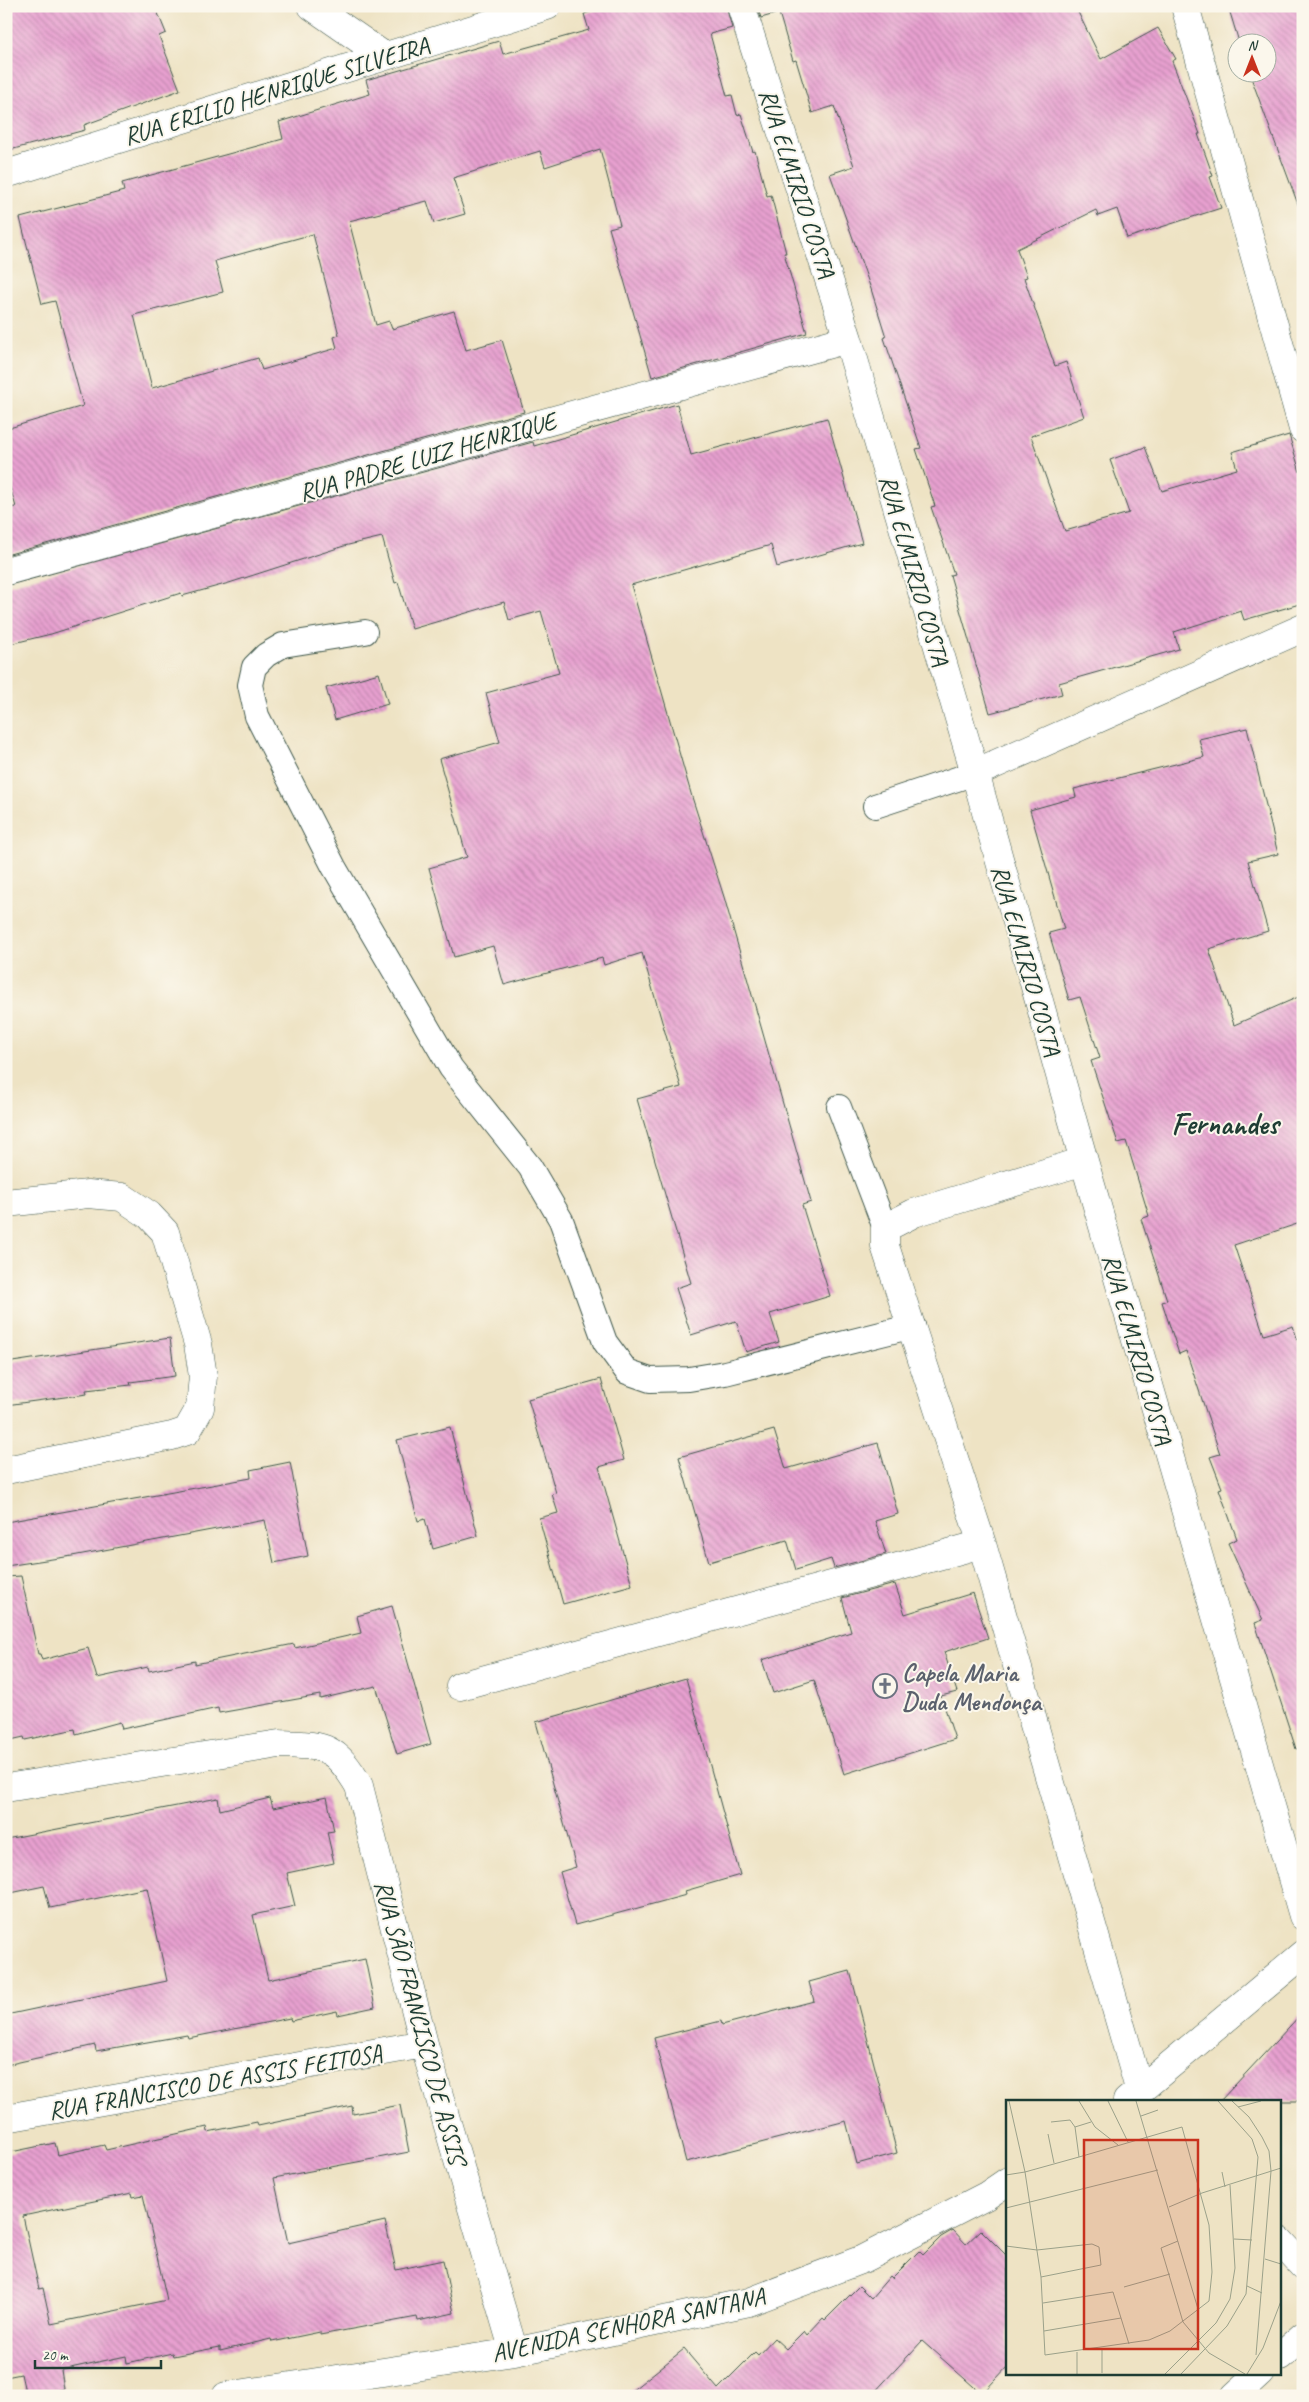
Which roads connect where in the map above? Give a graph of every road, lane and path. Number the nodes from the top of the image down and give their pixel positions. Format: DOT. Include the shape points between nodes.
graph roads {
  1 [pos="312,6"];
  2 [pos="547,6"];
  3 [pos="741,6"];
  4 [pos="1185,6"];
  5 [pos="497,13"];
  6 [pos="384,56"];
  7 [pos="6,174"];
  8 [pos="848,339"];
  9 [pos="1303,429"];
  10 [pos="6,571"];
  11 [pos="1303,628"];
  12 [pos="365,632"];
  13 [pos="975,773"];
  14 [pos="875,806"];
  15 [pos="839,1107"];
  16 [pos="1084,1161"];
  17 [pos="6,1203"];
  18 [pos="885,1228"];
  19 [pos="913,1326"];
  20 [pos="6,1470"];
  21 [pos="982,1544"];
  22 [pos="460,1686"];
  23 [pos="6,1788"];
  24 [pos="1303,1916"];
  25 [pos="1303,1954"];
  26 [pos="424,2044"];
  27 [pos="1140,2098"];
  28 [pos="6,2118"];
  29 [pos="1006,2182"];
  30 [pos="1282,2243"];
  31 [pos="1303,2266"];
  32 [pos="1303,2336"];
  33 [pos="514,2352"];
  34 [pos="1282,2354"];
  35 [pos="1259,2374"];
  36 [pos="226,2396"];
  37 [pos="1235,2396"];
  1 -- 6 [label="street"];
  2 -- 5 [label="street, RUA ERILIO HENRIQUE SILVEIRA"];
  3 -- 8 [label="street, RUA ELMIRIO COSTA"];
  4 -- 9 [label="street"];
  5 -- 6 [label="street, RUA ERILIO HENRIQUE SILVEIRA"];
  6 -- 7 [label="street, RUA ERILIO HENRIQUE SILVEIRA"];
  8 -- 10 [label="street, RUA PADRE LUIZ HENRIQUE"];
  8 -- 13 [label="street, RUA ELMIRIO COSTA"];
  11 -- 13 [label="street"];
  12 -- 19 [label="lane" via="283,645 266,655 254,666 250,685 256,716 334,867 451,1068 530,1167 561,1220 604,1342 627,1372 650,1380 689,1379"];
  13 -- 14 [label="lane"];
  13 -- 16 [label="street, RUA ELMIRIO COSTA"];
  15 -- 18 [label="lane"];
  16 -- 18 [label="street" via="914,1214"];
  16 -- 24 [label="street, RUA ELMIRIO COSTA"];
  17 -- 20 [label="street" via="88,1194 122,1197 149,1215 165,1232 198,1344 203,1376 200,1408 187,1431"];
  18 -- 19 [label="street" via="885,1246"];
  19 -- 21 [label="street"];
  21 -- 22 [label="street"];
  21 -- 27 [label="street"];
  23 -- 26 [label="street, RUA SÃO FRANCISCO DE ASSIS" via="279,1744 316,1746 332,1752 345,1763 359,1786"];
  25 -- 27 [label="street"];
  26 -- 28 [label="street, RUA FRANCISCO DE ASSIS FEITOSA"];
  26 -- 33 [label="street, RUA SÃO FRANCISCO DE ASSIS"];
  29 -- 33 [label="street, AVENIDA SENHORA SANTANA" via="986,2196 863,2259 749,2302"];
  30 -- 31 [label="street"];
  32 -- 34 [label="street"];
  33 -- 36 [label="street, AVENIDA SENHORA SANTANA"];
  35 -- 37 [label="street"];
}
